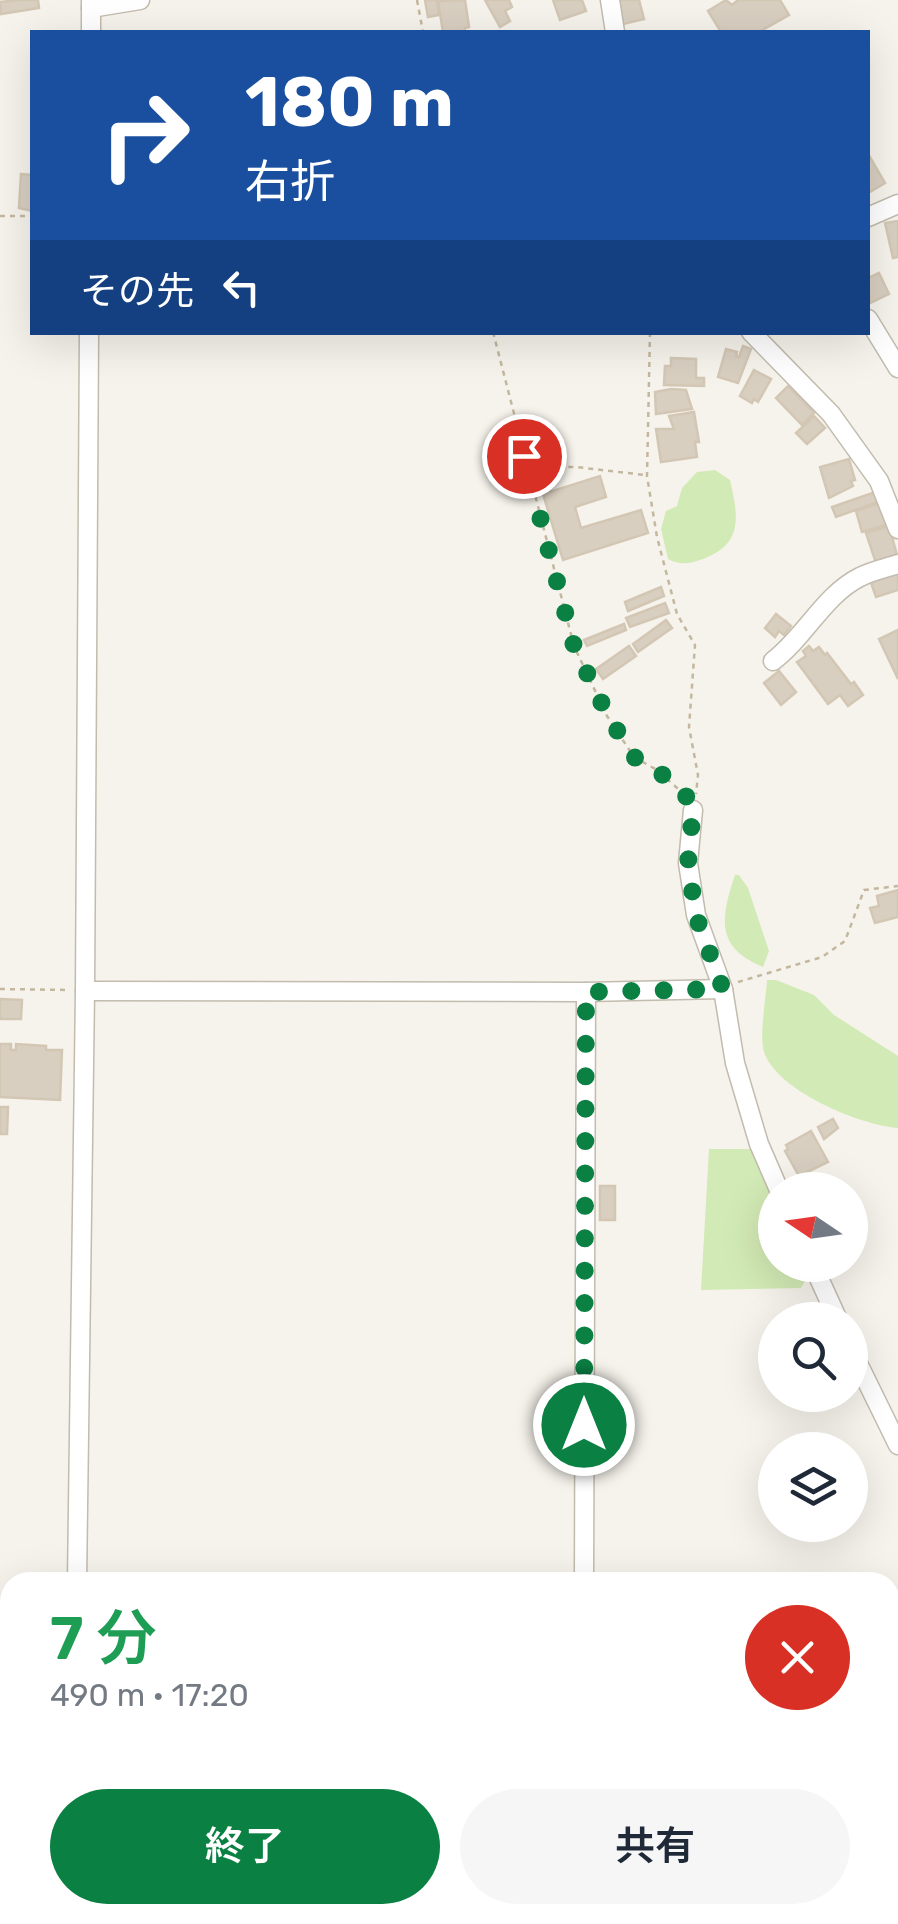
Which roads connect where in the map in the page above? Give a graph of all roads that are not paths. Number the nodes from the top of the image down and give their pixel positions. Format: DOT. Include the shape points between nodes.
graph roads {
  1 [pos="140,0"];
  2 [pos="610,0"];
  3 [pos="91,4"];
  4 [pos="91,30"];
  5 [pos="615,30"];
  6 [pos="898,204"];
  7 [pos="870,216"];
  8 [pos="870,323"];
  9 [pos="89,335"];
  10 [pos="755,335"];
  11 [pos="898,368"];
  12 [pos="898,529"];
  13 [pos="898,564"];
  14 [pos="773,661"];
  15 [pos="693,810"];
  16 [pos="723,989"];
  17 [pos="85,991"];
  18 [pos="586,992"];
  19 [pos="772,1172"];
  20 [pos="868,1384"];
  21 [pos="898,1446"];
  22 [pos="77,1572"];
  23 [pos="584,1572"];
  1 -- 3 [label="street"];
  2 -- 5 [label="street"];
  3 -- 4 [label="street"];
  6 -- 7 [label="street"];
  8 -- 11 [label="street"];
  9 -- 17 [label="street"];
  10 -- 12 [label="street" via="831,414 879,480"];
  13 -- 14 [label="street" via="849,584"];
  15 -- 16 [label="street" via="688,863 696,916"];
  16 -- 18 [label="street"];
  16 -- 19 [label="street" via="735,1063"];
  17 -- 18 [label="street"];
  17 -- 22 [label="street"];
  18 -- 23 [label="street"];
  20 -- 21 [label="street"];
}
